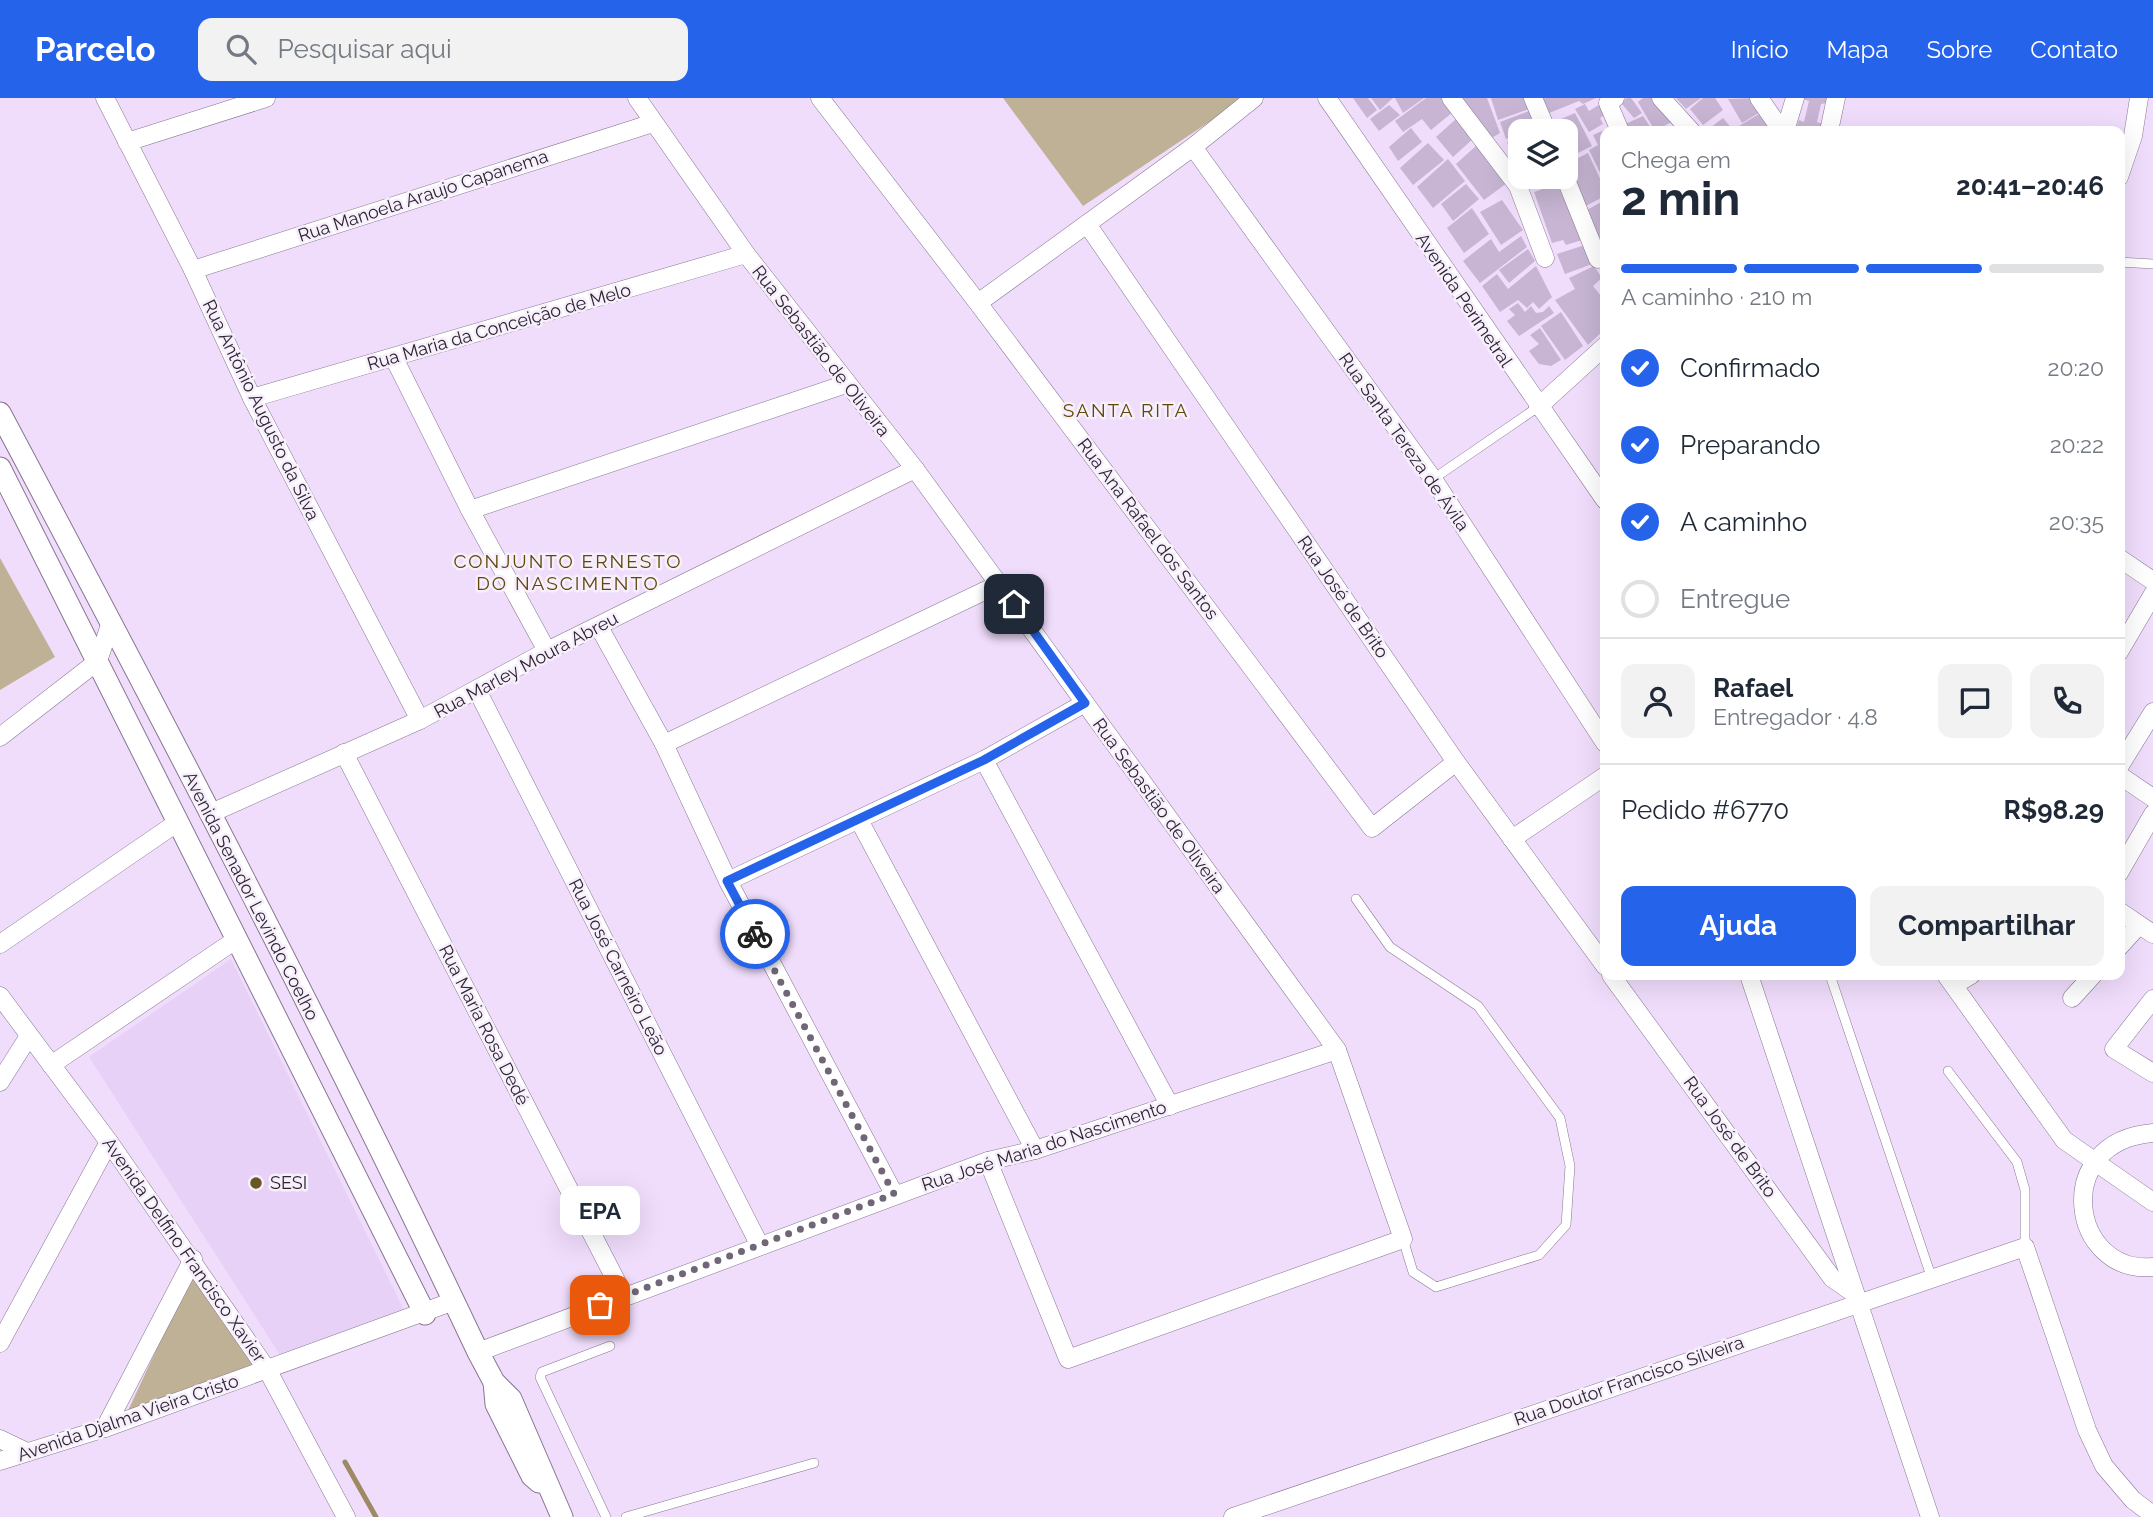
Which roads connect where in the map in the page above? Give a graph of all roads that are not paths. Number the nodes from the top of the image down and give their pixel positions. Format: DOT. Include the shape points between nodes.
graph roads {
  1 [pos="105,98"];
  2 [pos="266,98"];
  3 [pos="637,98"];
  4 [pos="820,98"];
  5 [pos="1254,98"];
  6 [pos="1327,98"];
  7 [pos="1451,98"];
  8 [pos="1533,98"];
  9 [pos="1615,98"];
  10 [pos="1661,98"];
  11 [pos="1759,98"];
  12 [pos="1795,98"];
  13 [pos="1836,98"];
  14 [pos="2138,98"];
  15 [pos="1542,119"];
  16 [pos="653,123"];
  17 [pos="1618,126"];
  18 [pos="1686,126"];
  19 [pos="1780,126"];
  20 [pos="1786,126"];
  21 [pos="1830,126"];
  22 [pos="127,142"];
  23 [pos="1193,147"];
  24 [pos="2125,159"];
  25 [pos="1570,189"];
  26 [pos="1087,224"];
  27 [pos="746,254"];
  28 [pos="1545,258"];
  29 [pos="1600,258"];
  30 [pos="2125,262"];
  31 [pos="2153,264"];
  32 [pos="193,270"];
  33 [pos="978,303"];
  34 [pos="1600,351"];
  35 [pos="394,358"];
  36 [pos="846,384"];
  37 [pos="252,398"];
  38 [pos="1538,407"];
  39 [pos="0,413"];
  40 [pos="0,468"];
  41 [pos="915,469"];
  42 [pos="1433,478"];
  43 [pos="1600,493"];
  44 [pos="470,510"];
  45 [pos="2125,562"];
  46 [pos="2153,581"];
  47 [pos="999,584"];
  48 [pos="2153,594"];
  49 [pos="111,622"];
  50 [pos="598,627"];
  51 [pos="2125,642"];
  52 [pos="547,651"];
  53 [pos="98,662"];
  54 [pos="477,690"];
  55 [pos="1085,703"];
  56 [pos="2153,712"];
  57 [pos="420,720"];
  58 [pos="1600,735"];
  59 [pos="0,737"];
  60 [pos="664,744"];
  61 [pos="344,754"];
  62 [pos="2125,756"];
  63 [pos="984,760"];
  64 [pos="1457,762"];
  65 [pos="1600,779"];
  66 [pos="2125,779"];
  67 [pos="2153,798"];
  68 [pos="209,814"];
  69 [pos="2153,814"];
  70 [pos="859,820"];
  71 [pos="178,822"];
  72 [pos="1512,839"];
  73 [pos="2125,863"];
  74 [pos="727,881"];
  75 [pos="1356,899"];
  76 [pos="2125,915"];
  77 [pos="2146,930"];
  78 [pos="237,939"];
  79 [pos="2125,943"];
  80 [pos="0,944"];
  81 [pos="1600,959"];
  82 [pos="1615,980"];
  83 [pos="1751,980"];
  84 [pos="1832,980"];
  85 [pos="1950,980"];
  86 [pos="2088,980"];
  87 [pos="0,996"];
  88 [pos="2071,998"];
  89 [pos="2153,999"];
  90 [pos="29,1036"];
  91 [pos="1337,1050"];
  92 [pos="51,1065"];
  93 [pos="1948,1071"];
  94 [pos="2153,1073"];
  95 [pos="0,1082"];
  96 [pos="1170,1105"];
  97 [pos="2153,1133"];
  98 [pos="109,1142"];
  99 [pos="1035,1150"];
  100 [pos="988,1160"];
  101 [pos="2093,1163"];
  102 [pos="894,1194"];
  103 [pos="2153,1202"];
  104 [pos="1403,1239"];
  105 [pos="759,1244"];
  106 [pos="2025,1247"];
  107 [pos="193,1259"];
  108 [pos="2153,1267"];
  109 [pos="1932,1279"];
  110 [pos="624,1296"];
  111 [pos="1856,1298"];
  112 [pos="454,1301"];
  113 [pos="425,1314"];
  114 [pos="0,1343"];
  115 [pos="610,1346"];
  116 [pos="478,1352"];
  117 [pos="268,1371"];
  118 [pos="106,1428"];
  119 [pos="0,1439"];
  120 [pos="26,1452"];
  121 [pos="0,1461"];
  122 [pos="814,1463"];
  123 [pos="2153,1515"];
  124 [pos="345,1517"];
  125 [pos="562,1517"];
  126 [pos="606,1517"];
  127 [pos="626,1517"];
  128 [pos="1233,1517"];
  129 [pos="1930,1517"];
  1 -- 22 [label="street, Rua Antônio Augusto da Silva"];
  2 -- 22 [label="street"];
  3 -- 16 [label="street, Rua Sebastião de Oliveira"];
  4 -- 33 [label="street, Rua Ana Rafael dos Santos"];
  5 -- 23 [label="street"];
  6 -- 38 [label="street, Avenida Perimetral"];
  7 -- 28 [label="street" via="1518,186"];
  8 -- 15 [label="street"];
  9 -- 17 [label="street" via="1608,103"];
  10 -- 18 [label="street"];
  11 -- 19 [label="street"];
  12 -- 20 [label="street"];
  13 -- 21 [label="street"];
  14 -- 24 [label="street"];
  16 -- 27 [label="street, Rua Sebastião de Oliveira"];
  16 -- 32 [label="street, Rua Manoela Araujo Capanema"];
  22 -- 32 [label="street, Rua Antônio Augusto da Silva"];
  23 -- 26 [label="street"];
  23 -- 42 [label="street, Rua Santa Tereza de Ávila"];
  25 -- 29 [label="street"];
  26 -- 33 [label="street"];
  26 -- 64 [label="street, Rua José de Brito"];
  27 -- 35 [label="street, Rua Maria da Conceição de Melo"];
  27 -- 36 [label="street, Rua Sebastião de Oliveira"];
  30 -- 31 [label="lane"];
  32 -- 37 [label="street, Rua Antônio Augusto da Silva"];
  33 -- 64 [label="street, Rua Ana Rafael dos Santos" via="1372,828"];
  34 -- 38 [label="street"];
  35 -- 37 [label="street, Rua Maria da Conceição de Melo"];
  35 -- 44 [label="street"];
  36 -- 41 [label="street, Rua Sebastião de Oliveira"];
  36 -- 44 [label="street"];
  37 -- 57 [label="street, Rua Antônio Augusto da Silva"];
  38 -- 42 [label="lane"];
  38 -- 43 [label="street, Avenida Perimetral"];
  39 -- 49 [label="street, Avenida Senador Levindo Coelho"];
  40 -- 53 [label="street, Avenida Senador Levindo Coelho"];
  41 -- 47 [label="street, Rua Sebastião de Oliveira"];
  41 -- 50 [label="street, Rua Marley Moura Abreu"];
  42 -- 58 [label="street, Rua Santa Tereza de Ávila"];
  44 -- 52 [label="street"];
  45 -- 46 [label="street"];
  47 -- 55 [label="street, Rua Sebastião de Oliveira"];
  47 -- 60 [label="street"];
  48 -- 51 [label="street"];
  49 -- 53 [label="street"];
  49 -- 68 [label="street, Avenida Senador Levindo Coelho"];
  50 -- 52 [label="street, Rua Marley Moura Abreu"];
  50 -- 60 [label="street"];
  52 -- 54 [label="street, Rua Marley Moura Abreu"];
  53 -- 59 [label="street"];
  53 -- 71 [label="street, Avenida Senador Levindo Coelho"];
  54 -- 57 [label="street, Rua Marley Moura Abreu"];
  54 -- 105 [label="street, Rua José Carneiro Leão"];
  55 -- 63 [label="street"];
  55 -- 91 [label="street, Rua Sebastião de Oliveira"];
  56 -- 62 [label="street"];
  57 -- 61 [label="street, Rua Marley Moura Abreu"];
  60 -- 74 [label="street"];
  61 -- 68 [label="street, Rua Marley Moura Abreu"];
  61 -- 110 [label="street, Rua Maria Rosa Dedé"];
  63 -- 70 [label="street"];
  63 -- 96 [label="street"];
  64 -- 72 [label="street, Rua José de Brito"];
  65 -- 72 [label="street"];
  66 -- 67 [label="street"];
  68 -- 112 [label="street, Avenida Senador Levindo Coelho"];
  69 -- 73 [label="street"];
  70 -- 74 [label="street"];
  70 -- 99 [label="street"];
  71 -- 78 [label="street, Avenida Senador Levindo Coelho"];
  71 -- 80 [label="street"];
  72 -- 81 [label="street, Rua José de Brito"];
  74 -- 102 [label="street"];
  75 -- 104 [label="lane" via="1390,947 1478,1006 1560,1118 1570,1167 1566,1225 1539,1255 1436,1287 1413,1272"];
  76 -- 77 [label="street"];
  77 -- 79 [label="street"];
  78 -- 92 [label="street"];
  78 -- 113 [label="street, Avenida Senador Levindo Coelho"];
  82 -- 111 [label="street, Rua José de Brito" via="1832,1278"];
  83 -- 111 [label="street"];
  84 -- 109 [label="lane"];
  85 -- 101 [label="street" via="2064,1140"];
  86 -- 88 [label="street"];
  87 -- 90 [label="street, Avenida Delfino Francisco Xavier"];
  89 -- 94 [label="street" via="2114,1049"];
  90 -- 92 [label="street, Avenida Delfino Francisco Xavier"];
  90 -- 95 [label="street"];
  91 -- 96 [label="street, Rua José Maria do Nascimento"];
  91 -- 104 [label="street, Rua Sebastião de Oliveira"];
  92 -- 98 [label="street, Avenida Delfino Francisco Xavier"];
  93 -- 106 [label="lane" via="2017,1162 2025,1189"];
  96 -- 99 [label="street, Rua José Maria do Nascimento"];
  97 -- 101 [label="street" via="2110,1145"];
  98 -- 107 [label="street, Avenida Delfino Francisco Xavier"];
  98 -- 114 [label="street"];
  99 -- 100 [label="street, Rua José Maria do Nascimento"];
  100 -- 102 [label="street, Rua José Maria do Nascimento"];
  100 -- 104 [label="street" via="1068,1359"];
  101 -- 103 [label="street"];
  101 -- 108 [label="street" via="2082,1194 2092,1235 2106,1252 2124,1263"];
  102 -- 105 [label="street, Rua José Maria do Nascimento"];
  105 -- 110 [label="street, Rua José Maria do Nascimento"];
  106 -- 109 [label="street, Rua Doutor Francisco Silveira"];
  106 -- 123 [label="street" via="2087,1430 2104,1466 2133,1500"];
  107 -- 117 [label="street, Avenida Delfino Francisco Xavier"];
  107 -- 118 [label="street"];
  109 -- 111 [label="street, Rua Doutor Francisco Silveira"];
  110 -- 116 [label="street, Rua José Maria do Nascimento"];
  111 -- 128 [label="street, Rua Doutor Francisco Silveira"];
  111 -- 129 [label="street"];
  112 -- 113 [label="street, Avenida Djalma Vieira Cristo"];
  112 -- 116 [label="street, Avenida Senador Levindo Coelho"];
  113 -- 117 [label="street, Avenida Djalma Vieira Cristo"];
  115 -- 126 [label="lane" via="542,1372 540,1377"];
  116 -- 125 [label="street, Avenida Senador Levindo Coelho" via="494,1382 511,1399"];
  117 -- 118 [label="street, Avenida Djalma Vieira Cristo"];
  117 -- 124 [label="street, Avenida Delfino Francisco Xavier"];
  118 -- 120 [label="street, Avenida Djalma Vieira Cristo"];
  119 -- 120 [label="street"];
  120 -- 121 [label="street, Avenida Djalma Vieira Cristo"];
  122 -- 127 [label="lane"];
}
